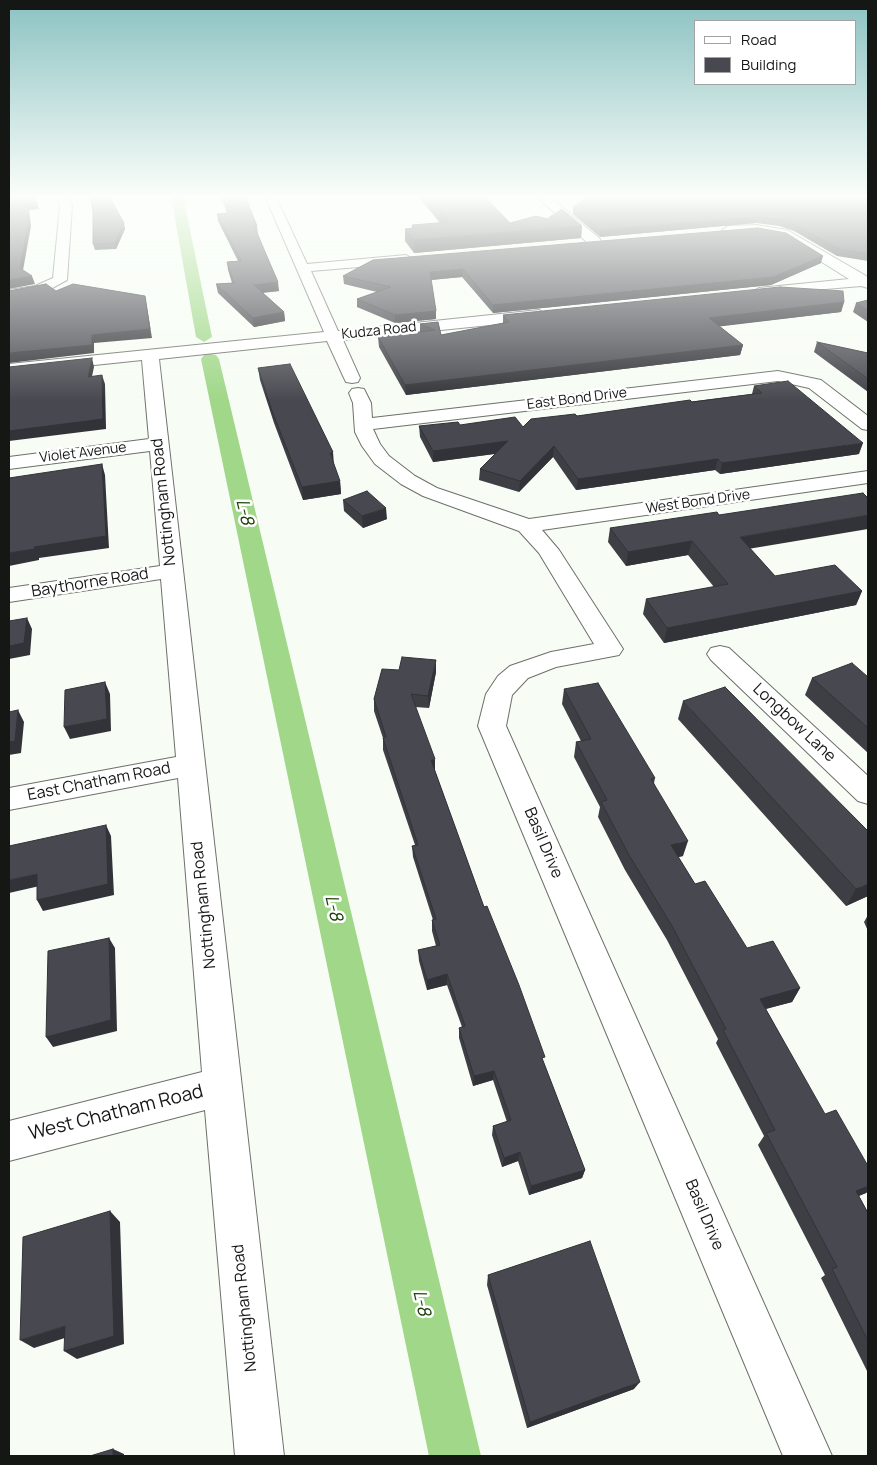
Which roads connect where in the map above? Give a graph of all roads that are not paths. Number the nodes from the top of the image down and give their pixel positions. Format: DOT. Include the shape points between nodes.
graph roads {
  1 [pos="63,264"];
  2 [pos="301,264"];
  3 [pos="342,264"];
  4 [pos="837,264"];
  5 [pos="303,268"];
  6 [pos="867,282"];
  7 [pos="9,294"];
  8 [pos="746,294"];
  9 [pos="558,313"];
  10 [pos="334,336"];
  11 [pos="150,354"];
  12 [pos="9,369"];
  13 [pos="362,424"];
  14 [pos="868,425"];
  15 [pos="158,444"];
  16 [pos="9,463"];
  17 [pos="868,477"];
  18 [pos="527,526"];
  19 [pos="171,571"];
  20 [pos="9,595"];
  21 [pos="720,654"];
  22 [pos="190,765"];
  23 [pos="868,793"];
  24 [pos="9,799"];
  25 [pos="222,1086"];
  26 [pos="9,1140"];
  27 [pos="259,1456"];
  28 [pos="808,1456"];
  1 -- 7 [label="street" via="62,277 55,284"];
  2 -- 5 [label="street"];
  3 -- 5 [label="street"];
  4 -- 6 [label="street"];
  5 -- 10 [label="street"];
  6 -- 8 [label="street"];
  9 -- 10 [label="street, Kudza Road"];
  10 -- 11 [label="street, Kudza Road"];
  10 -- 13 [label="street" via="362,403"];
  11 -- 12 [label="street, Kudza Road"];
  11 -- 15 [label="street, Nottingham Road"];
  13 -- 14 [label="street, East Bond Drive" via="765,376 791,377 824,389"];
  13 -- 18 [label="street" via="371,446 382,460 408,480 457,503"];
  15 -- 16 [label="street, Violet Avenue"];
  15 -- 19 [label="street, Nottingham Road"];
  17 -- 18 [label="street, West Bond Drive"];
  18 -- 28 [label="street, Basil Drive" via="548,550 610,649 534,664 519,672 499,694 492,726"];
  19 -- 20 [label="street, Baythorne Road"];
  19 -- 22 [label="street, Nottingham Road"];
  21 -- 23 [label="street, Longbow Lane"];
  22 -- 24 [label="street, East Chatham Road"];
  22 -- 25 [label="street, Nottingham Road"];
  25 -- 26 [label="street, West Chatham Road"];
  25 -- 27 [label="street, Nottingham Road"];
}
